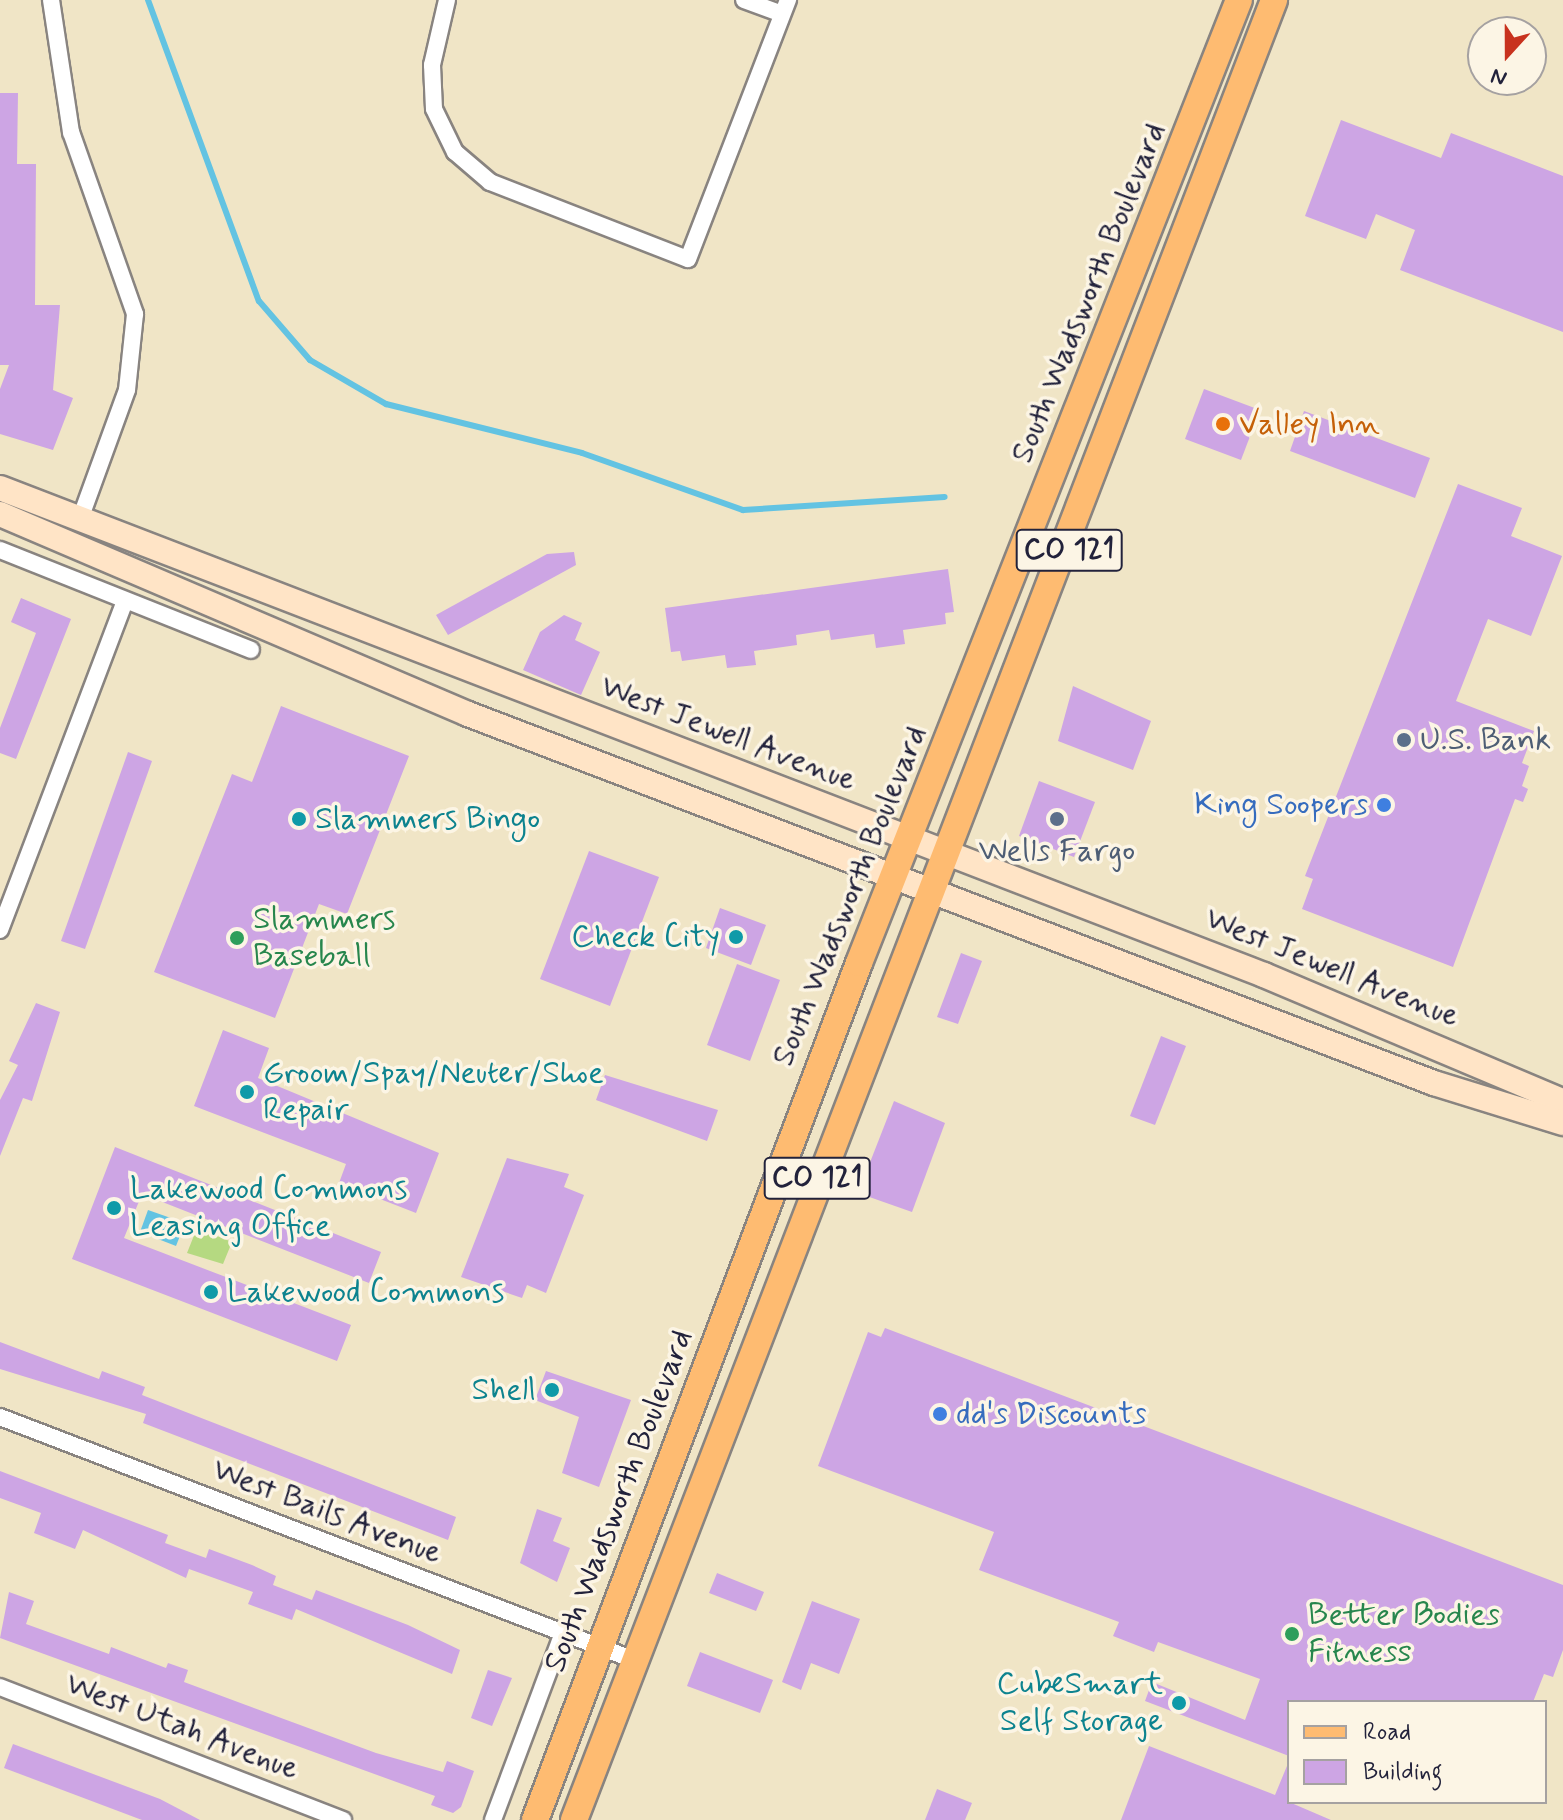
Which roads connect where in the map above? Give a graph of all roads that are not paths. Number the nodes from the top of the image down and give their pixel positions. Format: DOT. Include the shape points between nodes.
graph roads {
  1 [pos="51,0"];
  2 [pos="447,0"];
  3 [pos="744,0"];
  4 [pos="1239,0"];
  5 [pos="1274,0"];
  6 [pos="785,7"];
  7 [pos="0,488"];
  8 [pos="0,514"];
  9 [pos="80,519"];
  10 [pos="0,550"];
  11 [pos="125,601"];
  12 [pos="251,650"];
  13 [pos="909,838"];
  14 [pos="949,853"];
  15 [pos="894,876"];
  16 [pos="933,891"];
  17 [pos="0,930"];
  18 [pos="1563,1101"];
  19 [pos="1563,1123"];
  20 [pos="0,1417"];
  21 [pos="563,1633"];
  22 [pos="600,1647"];
  23 [pos="634,1660"];
  24 [pos="0,1687"];
  25 [pos="343,1820"];
  26 [pos="493,1820"];
  27 [pos="535,1820"];
  28 [pos="574,1820"];
  1 -- 9 [label="street" via="71,132 135,314 127,390"];
  2 -- 6 [label="street" via="432,65 434,109 455,152 490,182 688,259"];
  3 -- 6 [label="street"];
  4 -- 13 [label="main road, South Wadsworth Boulevard / CO 121"];
  5 -- 14 [label="main road, CO 121"];
  7 -- 9 [label="main road, West Jewell Avenue"];
  8 -- 15 [label="main road" via="468,714"];
  9 -- 13 [label="main road, West Jewell Avenue"];
  10 -- 11 [label="street"];
  11 -- 12 [label="street"];
  11 -- 17 [label="street"];
  13 -- 14 [label="main road, West Jewell Avenue"];
  13 -- 15 [label="main road, South Wadsworth Boulevard / CO 121"];
  14 -- 16 [label="main road, CO 121"];
  14 -- 18 [label="main road, West Jewell Avenue"];
  15 -- 16 [label="main road"];
  15 -- 22 [label="main road, South Wadsworth Boulevard / CO 121"];
  16 -- 19 [label="main road" via="1434,1083"];
  16 -- 23 [label="main road, CO 121"];
  20 -- 21 [label="street, West Bails Avenue"];
  21 -- 22 [label="street, West Bails Avenue"];
  21 -- 26 [label="street"];
  22 -- 23 [label="street, West Bails Avenue"];
  22 -- 27 [label="main road, South Wadsworth Boulevard / CO 121"];
  23 -- 28 [label="main road, CO 121"];
  24 -- 25 [label="street, West Utah Avenue"];
}
